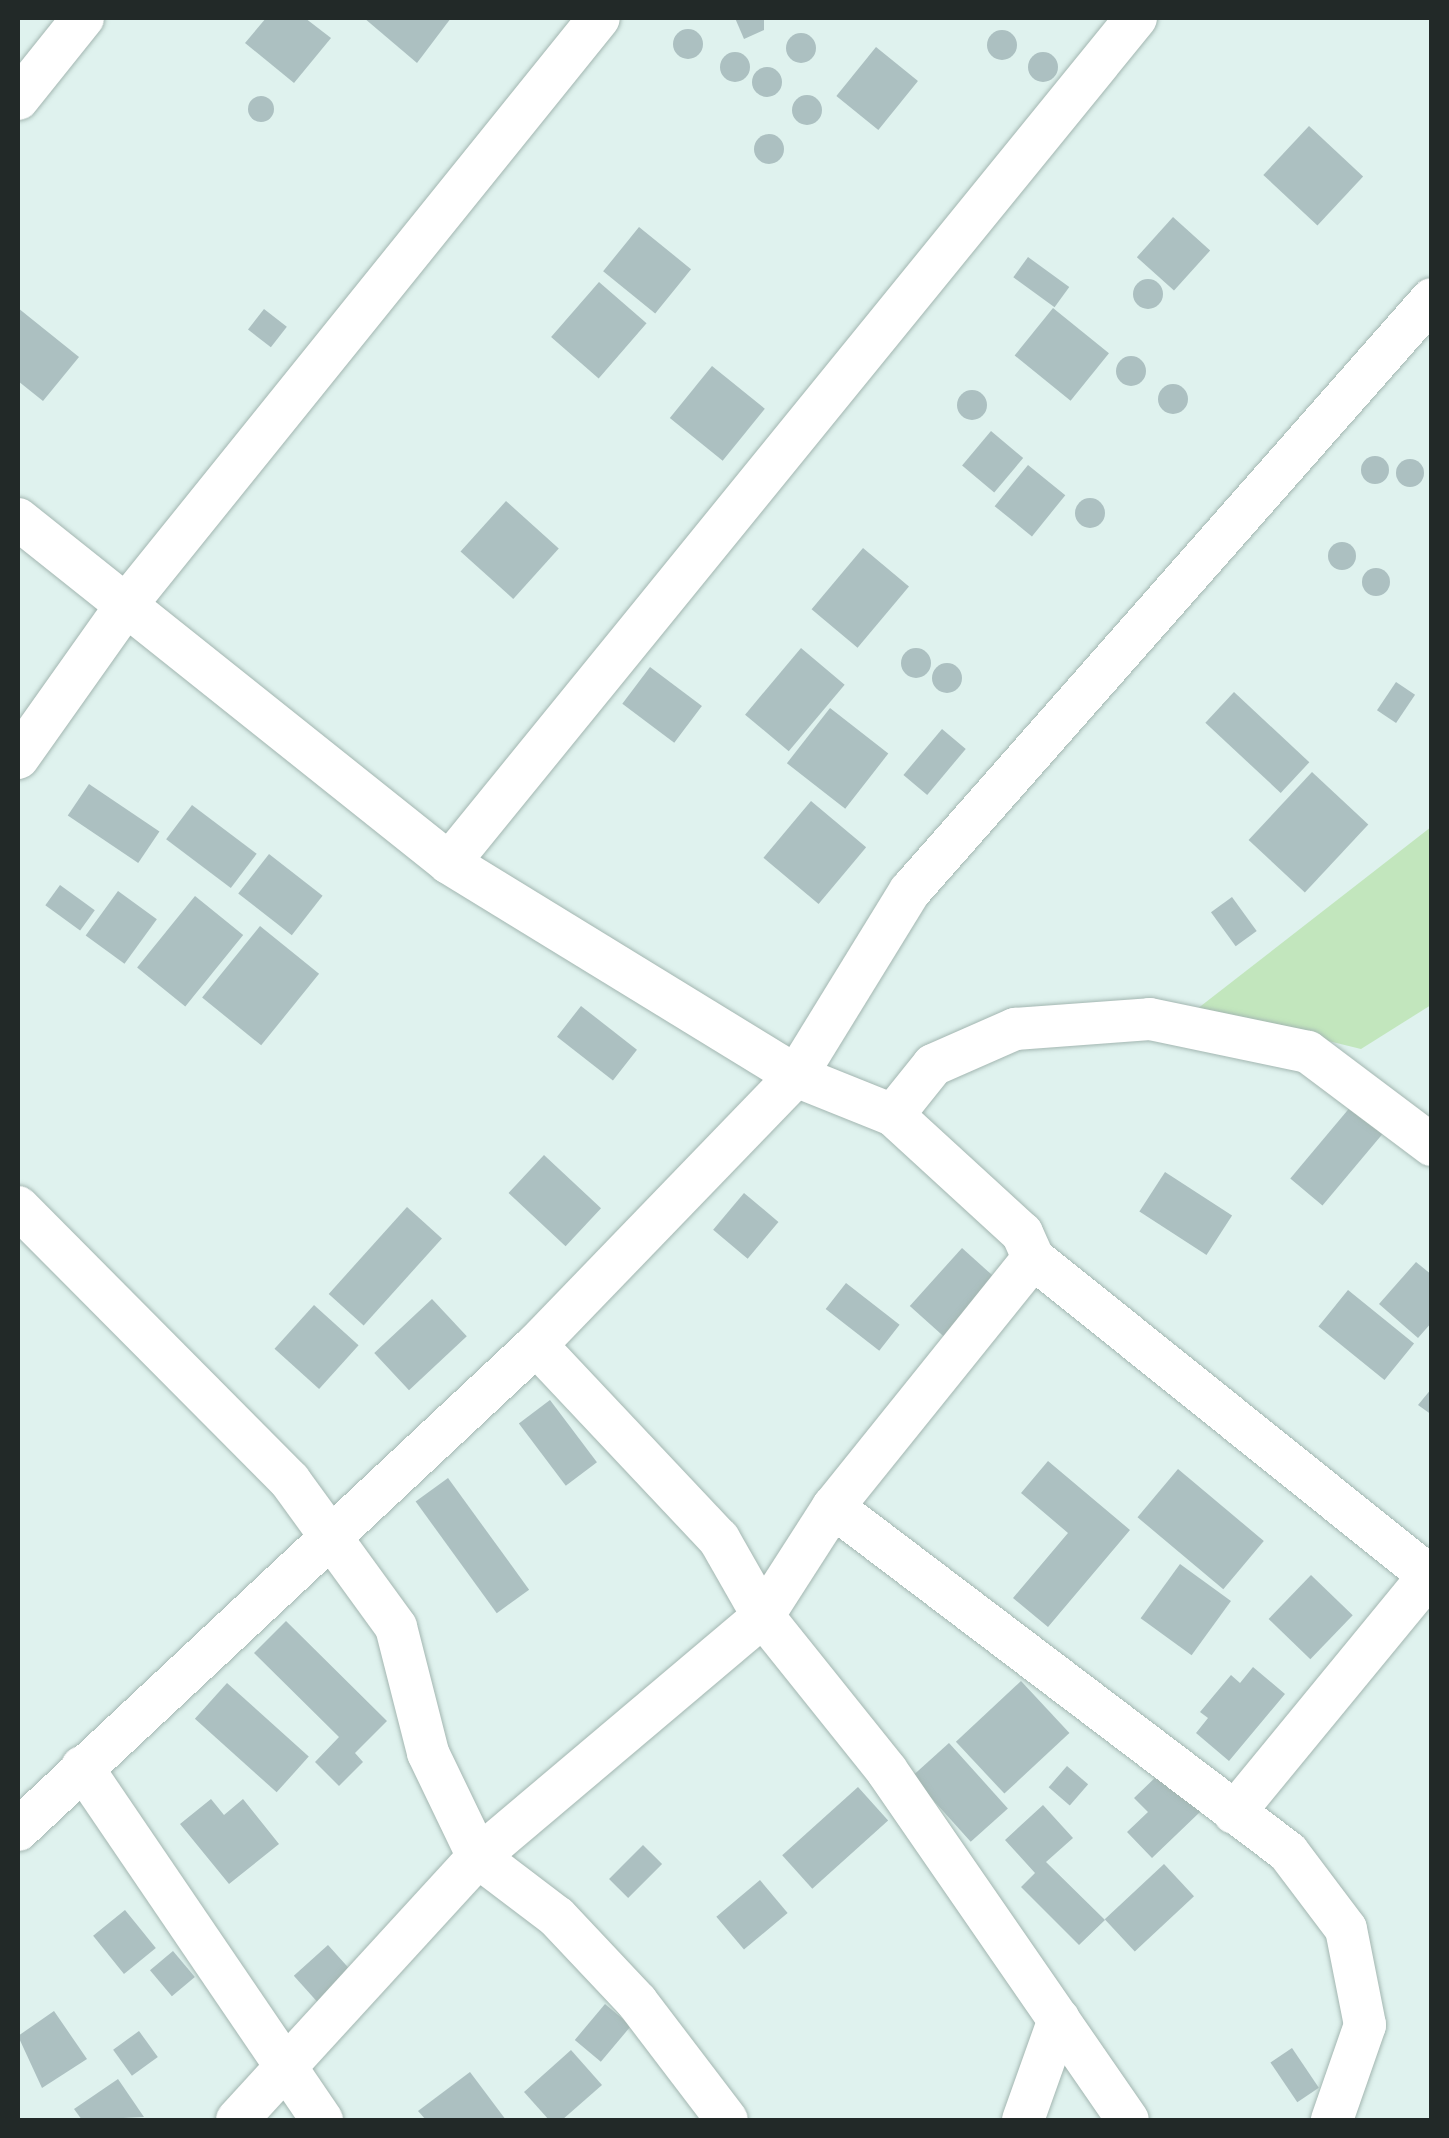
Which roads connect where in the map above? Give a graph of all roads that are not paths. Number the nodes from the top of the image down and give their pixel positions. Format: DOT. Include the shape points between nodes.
graph roads {
  1 [pos="83,18"];
  2 [pos="600,18"];
  3 [pos="1136,18"];
  4 [pos="18,99"];
  5 [pos="1432,300"];
  6 [pos="18,519"];
  7 [pos="130,600"];
  8 [pos="18,758"];
  9 [pos="449,863"];
  10 [pos="796,1076"];
  11 [pos="894,1115"];
  12 [pos="1432,1145"];
  13 [pos="18,1207"];
  14 [pos="1033,1258"];
  15 [pos="536,1345"];
  16 [pos="833,1507"];
  17 [pos="324,1539"];
  18 [pos="1430,1575"];
  19 [pos="763,1616"];
  20 [pos="82,1768"];
  21 [pos="1234,1813"];
  22 [pos="18,1830"];
  23 [pos="478,1857"];
  24 [pos="1059,2019"];
  25 [pos="283,2066"];
  26 [pos="237,2120"];
  27 [pos="322,2120"];
  28 [pos="726,2120"];
  29 [pos="1023,2120"];
  30 [pos="1128,2120"];
  31 [pos="1332,2120"];
  1 -- 4 [label="street"];
  2 -- 7 [label="street"];
  3 -- 9 [label="street"];
  5 -- 10 [label="street" via="910,890"];
  6 -- 7 [label="street"];
  7 -- 8 [label="street"];
  7 -- 9 [label="street"];
  9 -- 10 [label="street"];
  10 -- 11 [label="street"];
  10 -- 15 [label="street"];
  11 -- 12 [label="street" via="933,1066 1015,1029 1150,1020 1308,1052"];
  11 -- 14 [label="street" via="1022,1233"];
  13 -- 17 [label="street" via="290,1480"];
  14 -- 16 [label="street"];
  14 -- 18 [label="street"];
  15 -- 17 [label="street"];
  15 -- 19 [label="street" via="670,1478"];
  16 -- 19 [label="street"];
  16 -- 21 [label="street"];
  17 -- 20 [label="street"];
  17 -- 23 [label="street" via="396,1627 428,1753"];
  18 -- 21 [label="street"];
  19 -- 23 [label="street"];
  19 -- 24 [label="street" via="886,1771"];
  20 -- 22 [label="street"];
  20 -- 25 [label="street"];
  21 -- 31 [label="street" via="1288,1852 1346,1928 1366,2026"];
  23 -- 25 [label="street"];
  23 -- 28 [label="street" via="597,1959"];
  24 -- 29 [label="street"];
  24 -- 30 [label="street"];
  25 -- 26 [label="street"];
  25 -- 27 [label="street"];
}
